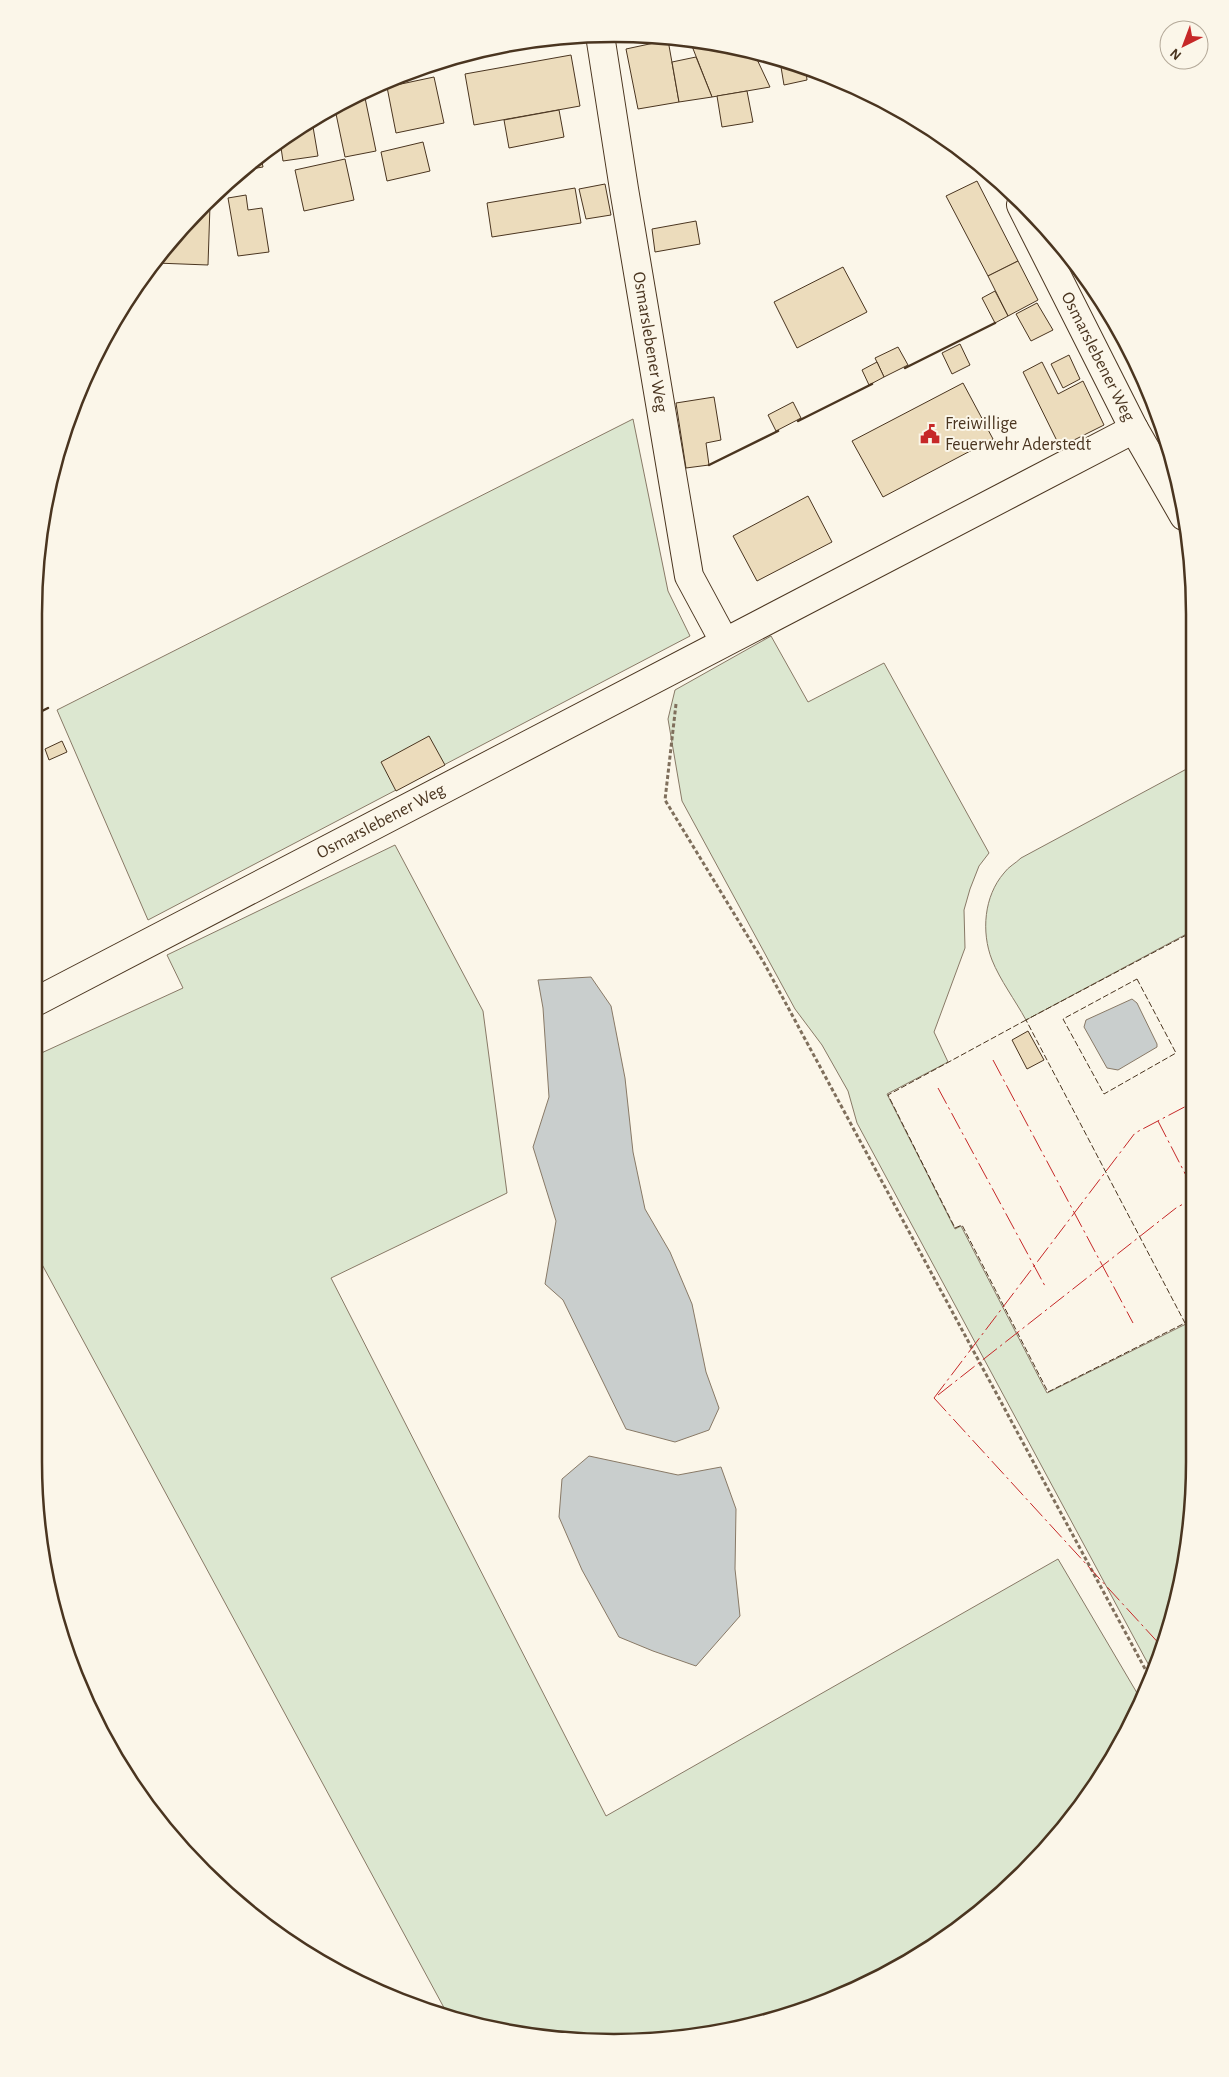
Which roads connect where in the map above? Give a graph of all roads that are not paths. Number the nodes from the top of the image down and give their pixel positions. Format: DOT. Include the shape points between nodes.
graph roads {
  1 [pos="601,43"];
  2 [pos="1027,218"];
  3 [pos="1134,429"];
  4 [pos="1176,501"];
  5 [pos="724,641"];
  6 [pos="42,998"];
  1 -- 5 [label="street, Osmarslebener Weg" via="689,576"];
  2 -- 3 [label="street, Osmarslebener Weg"];
  3 -- 4 [label="street, Osmarslebener Weg"];
  3 -- 5 [label="street, Osmarslebener Weg"];
  5 -- 6 [label="street, Osmarslebener Weg"];
}
